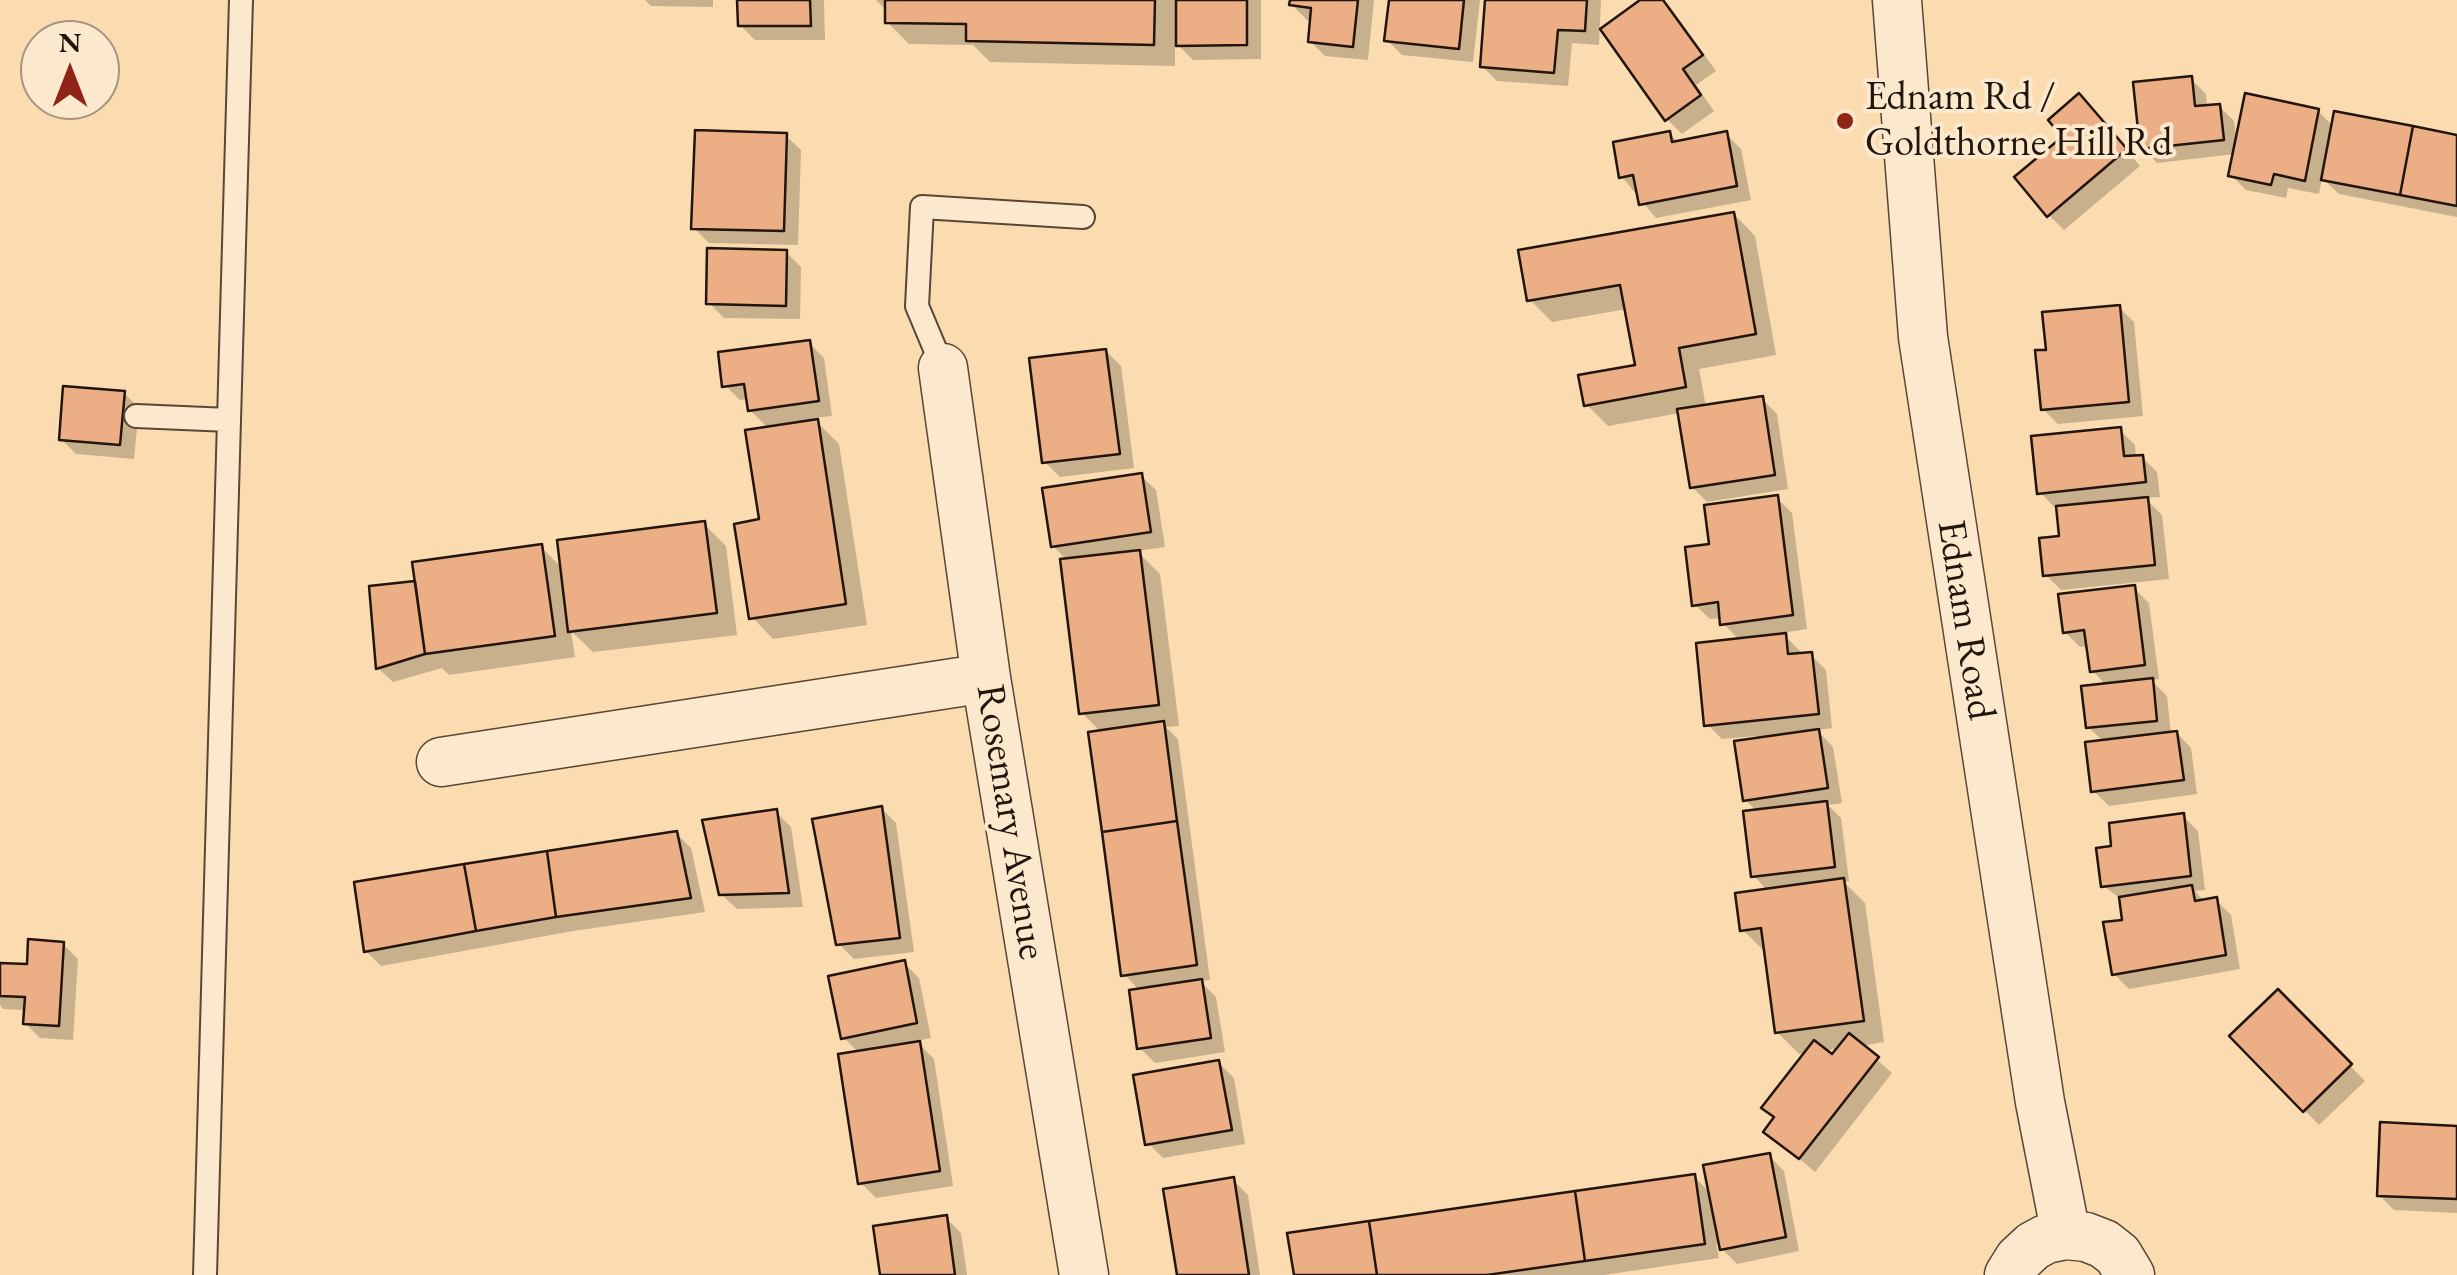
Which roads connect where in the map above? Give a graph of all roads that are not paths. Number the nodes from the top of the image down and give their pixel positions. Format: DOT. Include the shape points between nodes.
graph roads {
  1 [pos="241,0"];
  2 [pos="1897,0"];
  3 [pos="1083,217"];
  4 [pos="942,368"];
  5 [pos="136,416"];
  6 [pos="230,420"];
  7 [pos="986,678"];
  8 [pos="441,762"];
  9 [pos="2066,1235"];
  10 [pos="205,1275"];
  11 [pos="1084,1275"];
  12 [pos="2009,1275"];
  13 [pos="2130,1275"];
  1 -- 6 [label="lane"];
  2 -- 9 [label="street, Ednam Road" via="1923,338 2030,1044"];
  3 -- 4 [label="lane" via="922,207 917,306"];
  4 -- 7 [label="street, Rosemary Avenue"];
  5 -- 6 [label="lane"];
  6 -- 10 [label="lane"];
  7 -- 8 [label="street"];
  7 -- 11 [label="street, Rosemary Avenue"];
  9 -- 12 [label="street" via="2034,1246"];
  9 -- 13 [label="street" via="2104,1244"];
}
